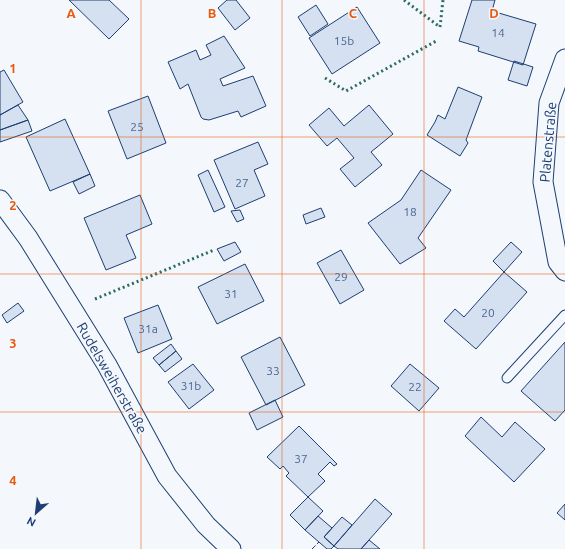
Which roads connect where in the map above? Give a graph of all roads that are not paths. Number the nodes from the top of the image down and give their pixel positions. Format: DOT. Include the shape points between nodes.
graph roads {
  1 [pos="565,59"];
  2 [pos="0,200"];
  3 [pos="565,271"];
  4 [pos="565,315"];
  5 [pos="508,378"];
  6 [pos="231,549"];
  1 -- 3 [label="street, Platenstraße" via="550,103 543,182 558,262"];
  2 -- 6 [label="street, Rudelsweiherstraße" via="28,238 107,366 167,476 206,525"];
  4 -- 5 [label="lane"];
}
